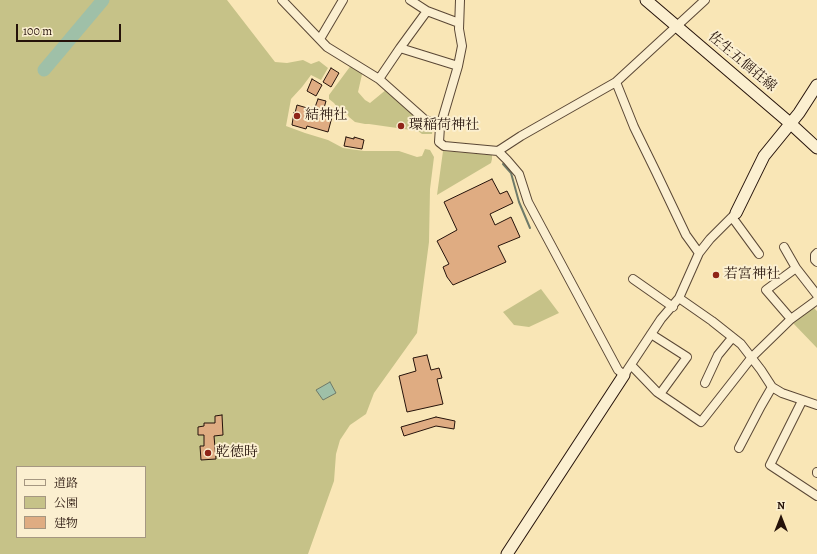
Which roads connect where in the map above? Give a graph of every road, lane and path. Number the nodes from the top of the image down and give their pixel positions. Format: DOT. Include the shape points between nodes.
graph roads {
  1 [pos="282,0"];
  2 [pos="343,0"];
  3 [pos="410,0"];
  4 [pos="460,0"];
  5 [pos="646,0"];
  6 [pos="705,0"];
  7 [pos="427,12"];
  8 [pos="459,22"];
  9 [pos="676,26"];
  10 [pos="320,39"];
  11 [pos="400,48"];
  12 [pos="458,66"];
  13 [pos="379,79"];
  14 [pos="616,82"];
  15 [pos="817,85"];
  16 [pos="791,124"];
  17 [pos="440,127"];
  18 [pos="817,148"];
  19 [pos="498,151"];
  20 [pos="734,215"];
  21 [pos="784,247"];
  22 [pos="699,253"];
  23 [pos="817,253"];
  24 [pos="759,254"];
  25 [pos="817,262"];
  26 [pos="796,268"];
  27 [pos="633,278"];
  28 [pos="817,295"];
  29 [pos="679,298"];
  30 [pos="817,300"];
  31 [pos="672,306"];
  32 [pos="791,319"];
  33 [pos="651,334"];
  34 [pos="732,338"];
  35 [pos="752,357"];
  36 [pos="631,365"];
  37 [pos="624,375"];
  38 [pos="705,383"];
  39 [pos="772,387"];
  40 [pos="660,394"];
  41 [pos="802,401"];
  42 [pos="817,405"];
  43 [pos="739,448"];
  44 [pos="817,496"];
  45 [pos="507,554"];
  1 -- 10 [label="street"];
  2 -- 10 [label="street"];
  3 -- 7 [label="street"];
  4 -- 8 [label="street"];
  5 -- 9 [label="street, 佐生五個荘線"];
  6 -- 9 [label="street"];
  7 -- 8 [label="street"];
  7 -- 11 [label="street"];
  8 -- 12 [label="street" via="462,46"];
  9 -- 14 [label="street"];
  9 -- 16 [label="street, 佐生五個荘線"];
  10 -- 13 [label="street" via="327,47"];
  11 -- 12 [label="street"];
  11 -- 13 [label="street"];
  12 -- 17 [label="street"];
  13 -- 17 [label="street" via="424,118"];
  14 -- 19 [label="street"];
  14 -- 22 [label="street" via="634,127 686,235"];
  15 -- 16 [label="street"];
  16 -- 18 [label="street, 佐生五個荘線"];
  16 -- 20 [label="street" via="764,156"];
  17 -- 19 [label="street" via="439,142 444,146"];
  19 -- 37 [label="street" via="519,174 528,202 618,370"];
  20 -- 22 [label="street"];
  20 -- 24 [label="street"];
  21 -- 26 [label="street"];
  22 -- 29 [label="street"];
  23 -- 25 [label="street"];
  26 -- 28 [label="street"];
  26 -- 32 [label="street" via="766,290"];
  27 -- 31 [label="street"];
  29 -- 31 [label="street"];
  29 -- 34 [label="street" via="712,320"];
  30 -- 32 [label="street"];
  31 -- 33 [label="street"];
  32 -- 35 [label="street"];
  33 -- 36 [label="street"];
  33 -- 40 [label="street" via="687,357"];
  34 -- 35 [label="street"];
  34 -- 38 [label="street" via="718,355"];
  35 -- 39 [label="street"];
  35 -- 40 [label="street" via="701,422"];
  36 -- 37 [label="street"];
  36 -- 40 [label="street"];
  37 -- 45 [label="street"];
  39 -- 41 [label="street"];
  39 -- 43 [label="street"];
  41 -- 42 [label="street"];
  41 -- 44 [label="street" via="770,465"];
}
